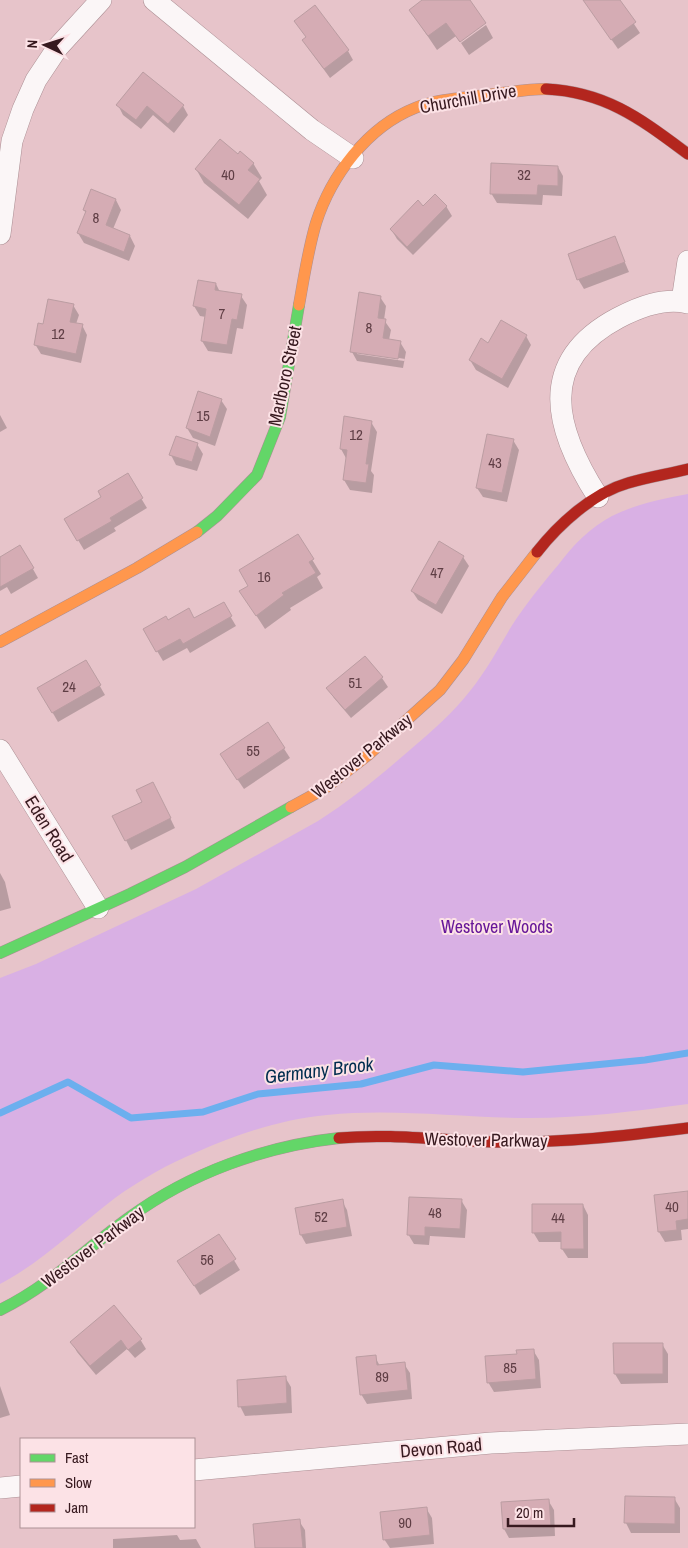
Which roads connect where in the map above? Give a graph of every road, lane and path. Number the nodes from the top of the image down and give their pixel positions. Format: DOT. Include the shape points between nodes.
graph roads {
  1 [pos="101,0"];
  2 [pos="154,0"];
  3 [pos="688,154"];
  4 [pos="353,158"];
  5 [pos="2,195"];
  6 [pos="0,234"];
  7 [pos="688,261"];
  8 [pos="685,302"];
  9 [pos="688,469"];
  10 [pos="598,496"];
  11 [pos="0,642"];
  12 [pos="0,750"];
  13 [pos="98,908"];
  14 [pos="0,953"];
  15 [pos="688,1128"];
  16 [pos="0,1310"];
  17 [pos="688,1434"];
  18 [pos="195,1470"];
  19 [pos="20,1486"];
  20 [pos="0,1488"];
  1 -- 5 [label="street" via="58,47 36,80 12,141"];
  2 -- 4 [label="street" via="312,130"];
  3 -- 4 [label="street, Churchill Drive" via="632,114 604,102 577,93 533,89 416,107 395,117 374,133"];
  4 -- 11 [label="street, Marlboro Street" via="335,183 314,228 280,416 257,475 217,516 194,534"];
  5 -- 6 [label="street"];
  7 -- 8 [label="street"];
  8 -- 10 [label="street" via="649,305 598,330 582,344 564,374 560,402 566,436 580,468"];
  9 -- 10 [label="street, Westover Parkway" via="626,484"];
  10 -- 13 [label="street, Westover Parkway" via="570,516 533,557 440,690 355,766 306,800 214,852"];
  12 -- 13 [label="street, Eden Road"];
  13 -- 14 [label="street, Westover Parkway"];
  15 -- 16 [label="street, Westover Parkway" via="571,1141 356,1137 328,1139 270,1151 206,1174 153,1202 40,1287"];
  17 -- 18 [label="street, Devon Road" via="491,1443"];
  19 -- 20 [label="street"];
}
